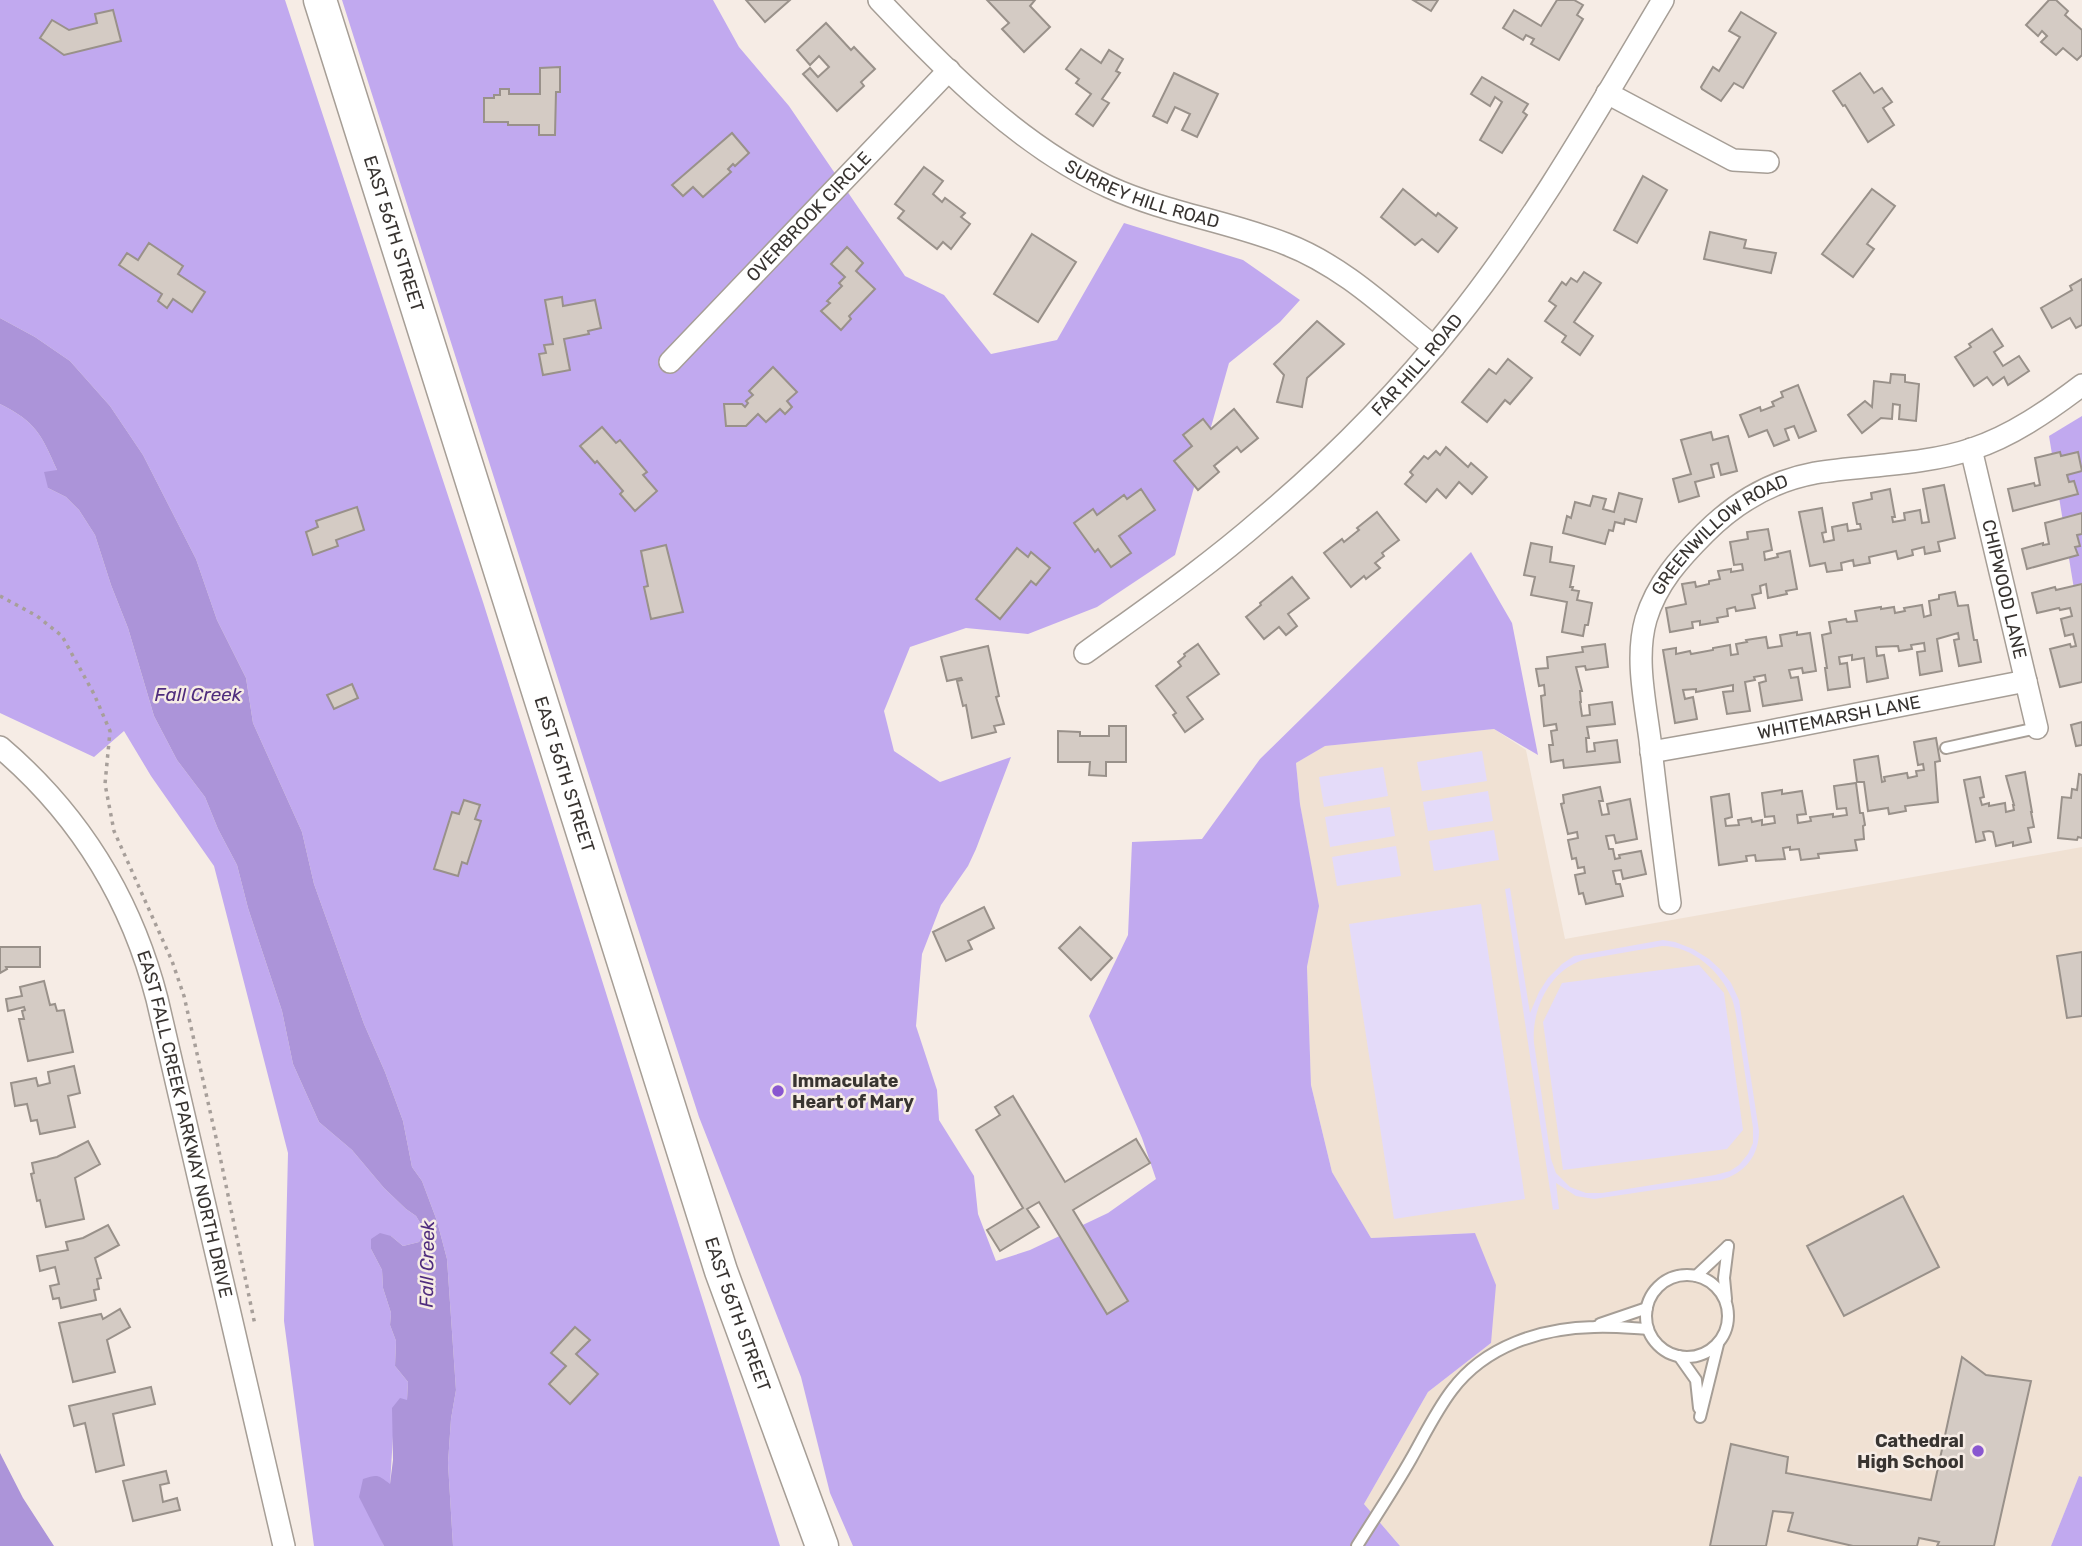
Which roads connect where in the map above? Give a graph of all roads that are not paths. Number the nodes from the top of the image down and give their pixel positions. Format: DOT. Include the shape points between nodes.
graph roads {
  1 [pos="320,0"];
  2 [pos="879,0"];
  3 [pos="1663,0"];
  4 [pos="949,70"];
  5 [pos="1607,93"];
  6 [pos="1768,162"];
  7 [pos="1434,347"];
  8 [pos="670,362"];
  9 [pos="2082,385"];
  10 [pos="1971,449"];
  11 [pos="1085,653"];
  12 [pos="2026,681"];
  13 [pos="2037,728"];
  14 [pos="0,747"];
  15 [pos="1946,748"];
  16 [pos="1651,751"];
  17 [pos="1670,903"];
  18 [pos="1696,1276"];
  19 [pos="1726,1304"];
  20 [pos="1647,1308"];
  21 [pos="1594,1327"];
  22 [pos="1648,1329"];
  23 [pos="1718,1344"];
  24 [pos="1679,1356"];
  25 [pos="284,1546"];
  26 [pos="822,1546"];
  27 [pos="1357,1546"];
  1 -- 26 [label="main road, EAST 56TH STREET" via="721,1271"];
  2 -- 4 [label="street, SURREY HILL ROAD"];
  3 -- 5 [label="street, FAR HILL ROAD"];
  4 -- 7 [label="street, SURREY HILL ROAD" via="1015,130 1071,167 1141,200 1255,233 1317,258 1346,275"];
  4 -- 8 [label="street, OVERBROOK CIRCLE"];
  5 -- 6 [label="street" via="1733,160"];
  5 -- 7 [label="street, FAR HILL ROAD" via="1532,215"];
  7 -- 11 [label="street, FAR HILL ROAD" via="1360,428 1272,511"];
  9 -- 10 [label="street, GREENWILLOW ROAD" via="2020,426"];
  10 -- 12 [label="street, CHIPWOOD LANE"];
  10 -- 16 [label="street, GREENWILLOW ROAD" via="1794,478 1754,494 1713,525 1669,572 1646,620 1641,646"];
  12 -- 13 [label="street, CHIPWOOD LANE"];
  12 -- 16 [label="street, WHITEMARSH LANE"];
  13 -- 15 [label="lane"];
  14 -- 25 [label="street, EAST FALL CREEK PARKWAY NORTH DRIVE" via="46,790 93,849 144,951"];
  16 -- 17 [label="street, GREENWILLOW ROAD"];
  18 -- 19 [label="lane" via="1715,1286"];
  18 -- 19 [label="lane" via="1728,1246"];
  18 -- 20 [label="lane" via="1671,1278 1660,1286"];
  19 -- 23 [label="lane" via="1727,1325"];
  20 -- 21 [label="lane"];
  20 -- 22 [label="lane"];
  21 -- 22 [label="lane"];
  21 -- 27 [label="lane" via="1519,1341 1474,1366 1443,1404"];
  22 -- 24 [label="lane" via="1660,1347"];
  23 -- 24 [label="lane" via="1700,1355"];
  23 -- 24 [label="lane" via="1700,1417 1696,1380"];
}
